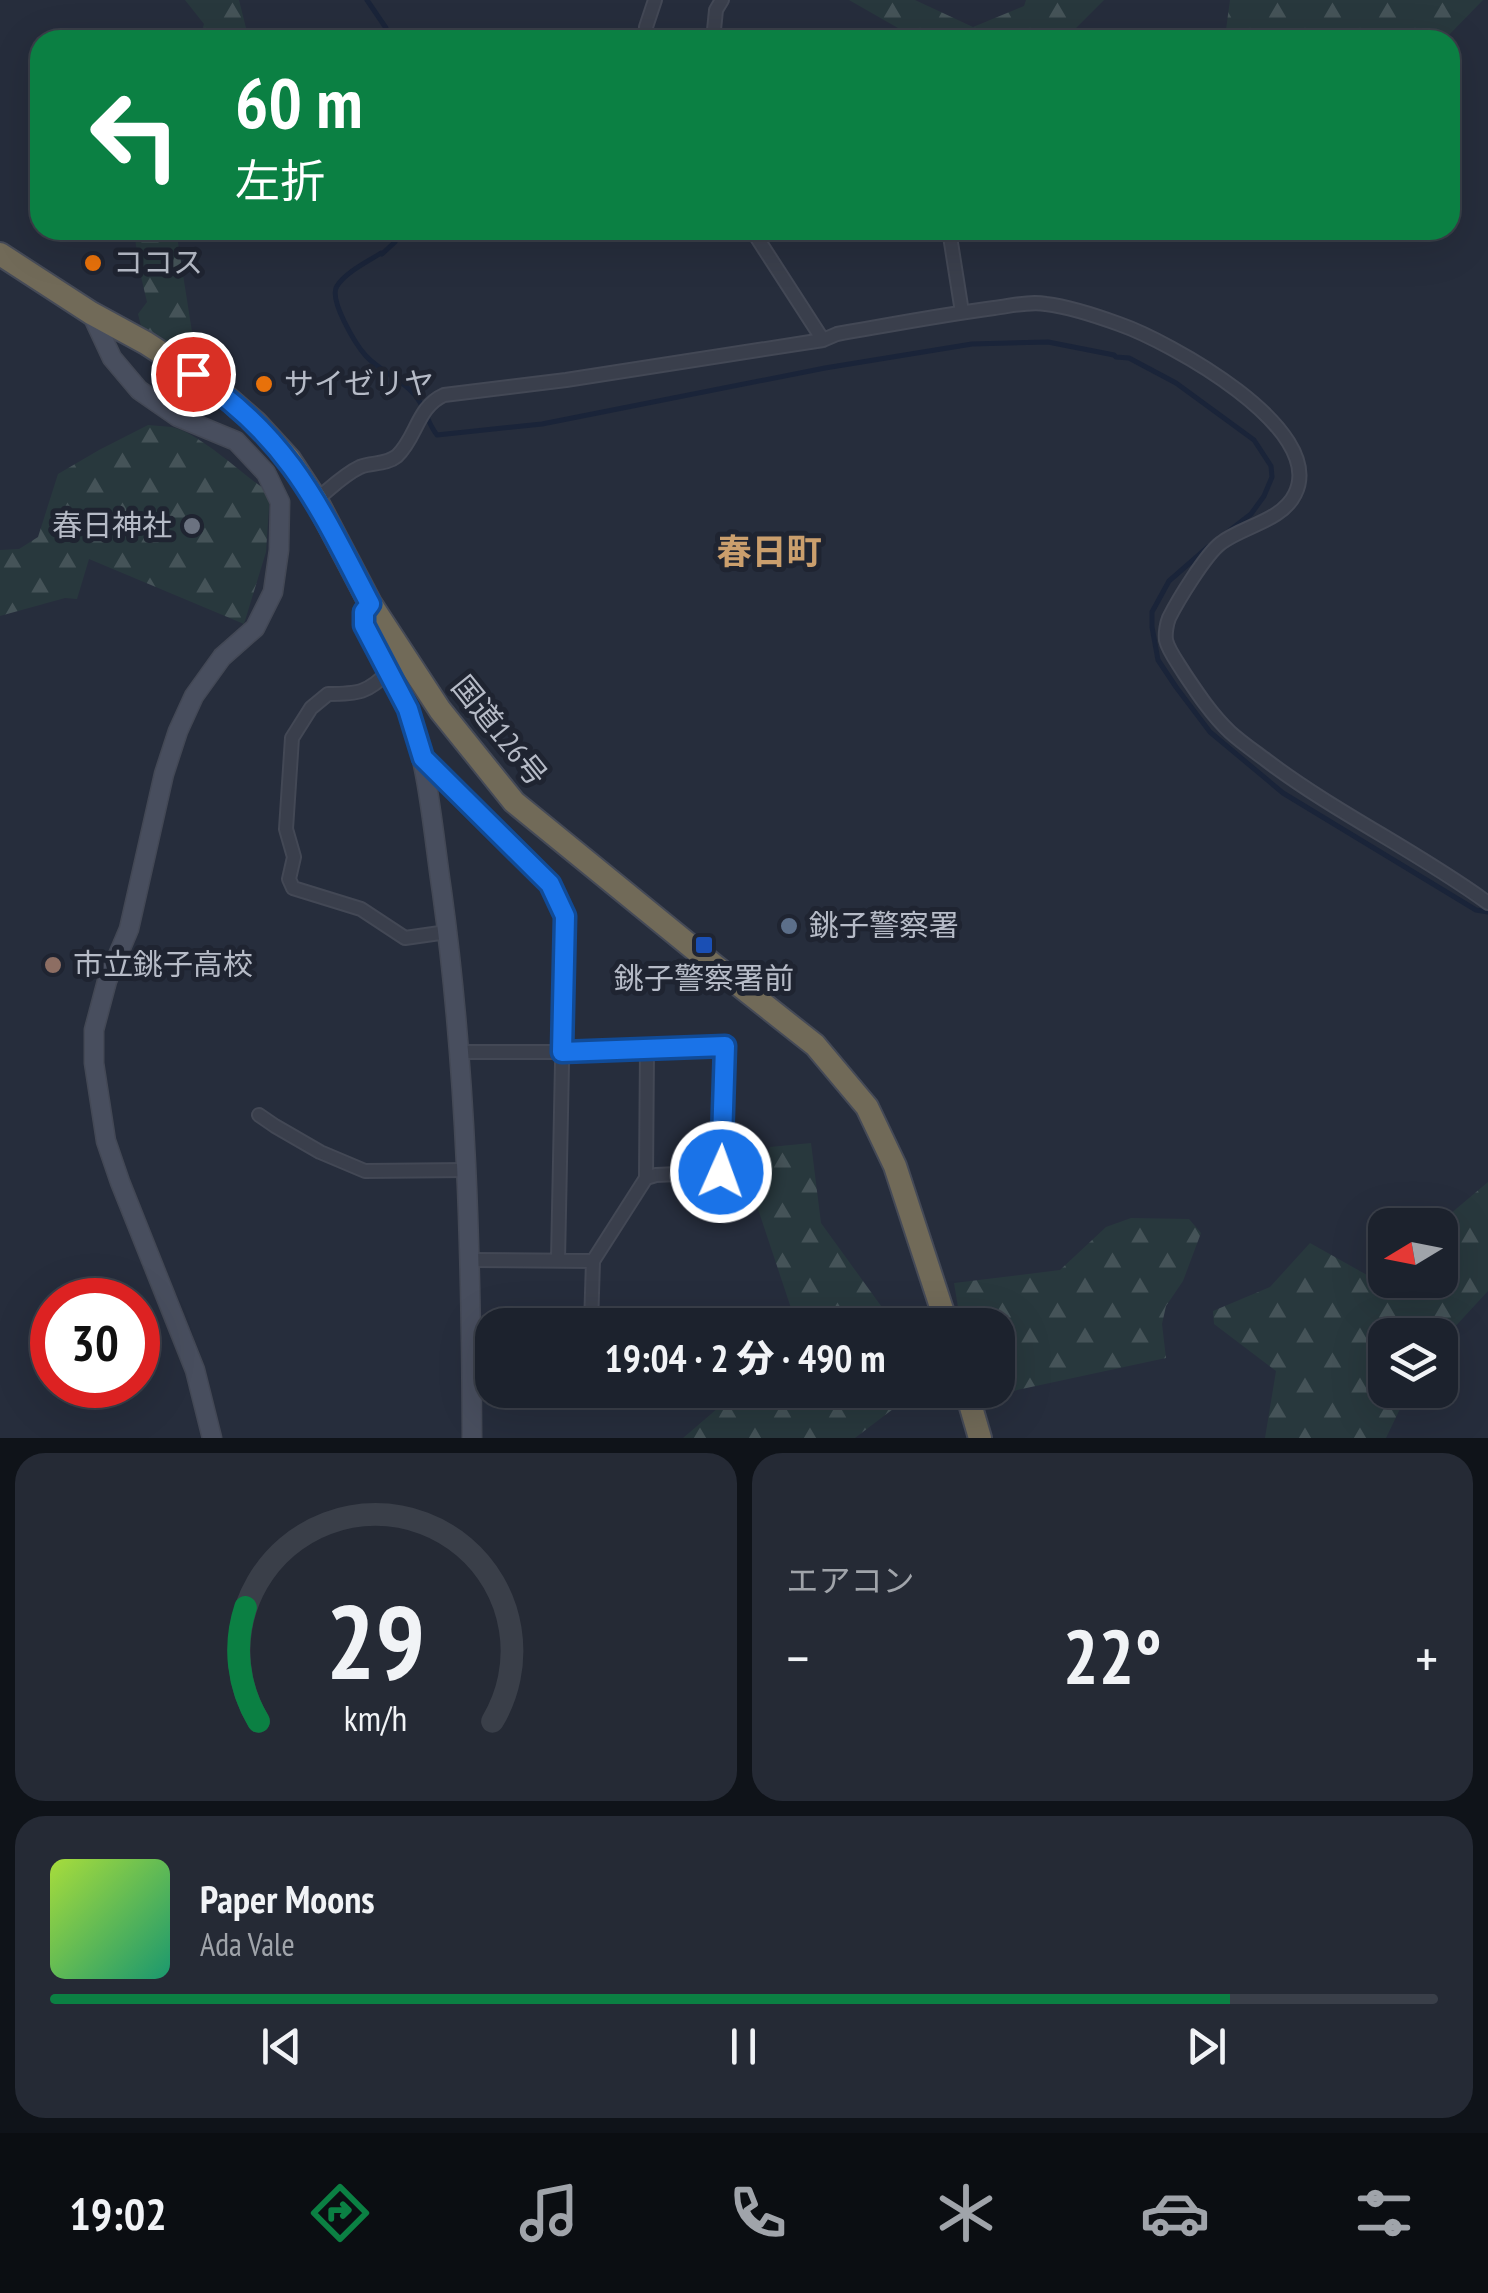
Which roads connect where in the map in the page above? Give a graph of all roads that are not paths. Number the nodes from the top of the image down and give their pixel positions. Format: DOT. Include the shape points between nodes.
graph roads {
  1 [pos="655,0"];
  2 [pos="722,0"];
  3 [pos="646,30"];
  4 [pos="714,30"];
  5 [pos="758,240"];
  6 [pos="951,240"];
  7 [pos="0,254"];
  8 [pos="962,312"];
  9 [pos="91,313"];
  10 [pos="823,340"];
  11 [pos="316,500"];
  12 [pos="370,604"];
  13 [pos="389,671"];
  14 [pos="423,758"];
  15 [pos="1488,903"];
  16 [pos="447,932"];
  17 [pos="647,1049"];
  18 [pos="460,1052"];
  19 [pos="562,1052"];
  20 [pos="259,1114"];
  21 [pos="468,1170"];
  22 [pos="646,1178"];
  23 [pos="471,1260"];
  24 [pos="558,1260"];
  25 [pos="593,1260"];
  26 [pos="591,1308"];
  27 [pos="941,1308"];
  28 [pos="472,1355"];
  29 [pos="475,1355"];
  30 [pos="971,1408"];
  31 [pos="212,1438"];
  32 [pos="472,1438"];
  33 [pos="980,1438"];
  1 -- 3 [label="street"];
  2 -- 4 [label="street"];
  5 -- 10 [label="street"];
  6 -- 8 [label="street"];
  7 -- 9 [label="highway, 国道126号"];
  8 -- 10 [label="street"];
  8 -- 15 [label="street" via="1046,304 1121,325 1160,342 1266,413 1299,468 1294,497 1278,514 1219,544 1167,621 1166,640 1230,732 1288,777"];
  9 -- 11 [label="highway, 国道126号" via="146,342 237,406 274,442"];
  9 -- 31 [label="street" via="112,358 138,390 236,441 266,473 280,502 273,592 255,628 222,656 194,696 178,731 129,929 94,1030 106,1141 195,1370"];
  10 -- 11 [label="street" via="444,395 422,412 394,459 364,465"];
  11 -- 12 [label="highway, 国道126号"];
  12 -- 13 [label="street" via="364,625"];
  12 -- 27 [label="highway, 国道126号" via="440,710 514,802 815,1044 867,1107 895,1166"];
  13 -- 14 [label="street"];
  13 -- 16 [label="street" via="359,694 328,694 292,738 289,879 294,888 360,908 405,938"];
  14 -- 16 [label="street"];
  14 -- 19 [label="street" via="550,884 565,916"];
  16 -- 18 [label="street"];
  17 -- 19 [label="street"];
  17 -- 22 [label="street"];
  17 -- 22 [label="street" via="725,1046 721,1172"];
  18 -- 19 [label="street"];
  18 -- 21 [label="street"];
  19 -- 24 [label="street"];
  20 -- 21 [label="street" via="365,1171"];
  21 -- 23 [label="street"];
  22 -- 25 [label="street"];
  23 -- 24 [label="street"];
  23 -- 28 [label="street"];
  24 -- 25 [label="street"];
  25 -- 26 [label="street"];
  28 -- 29 [label="street"];
  28 -- 32 [label="street"];
  30 -- 33 [label="highway"];
}
